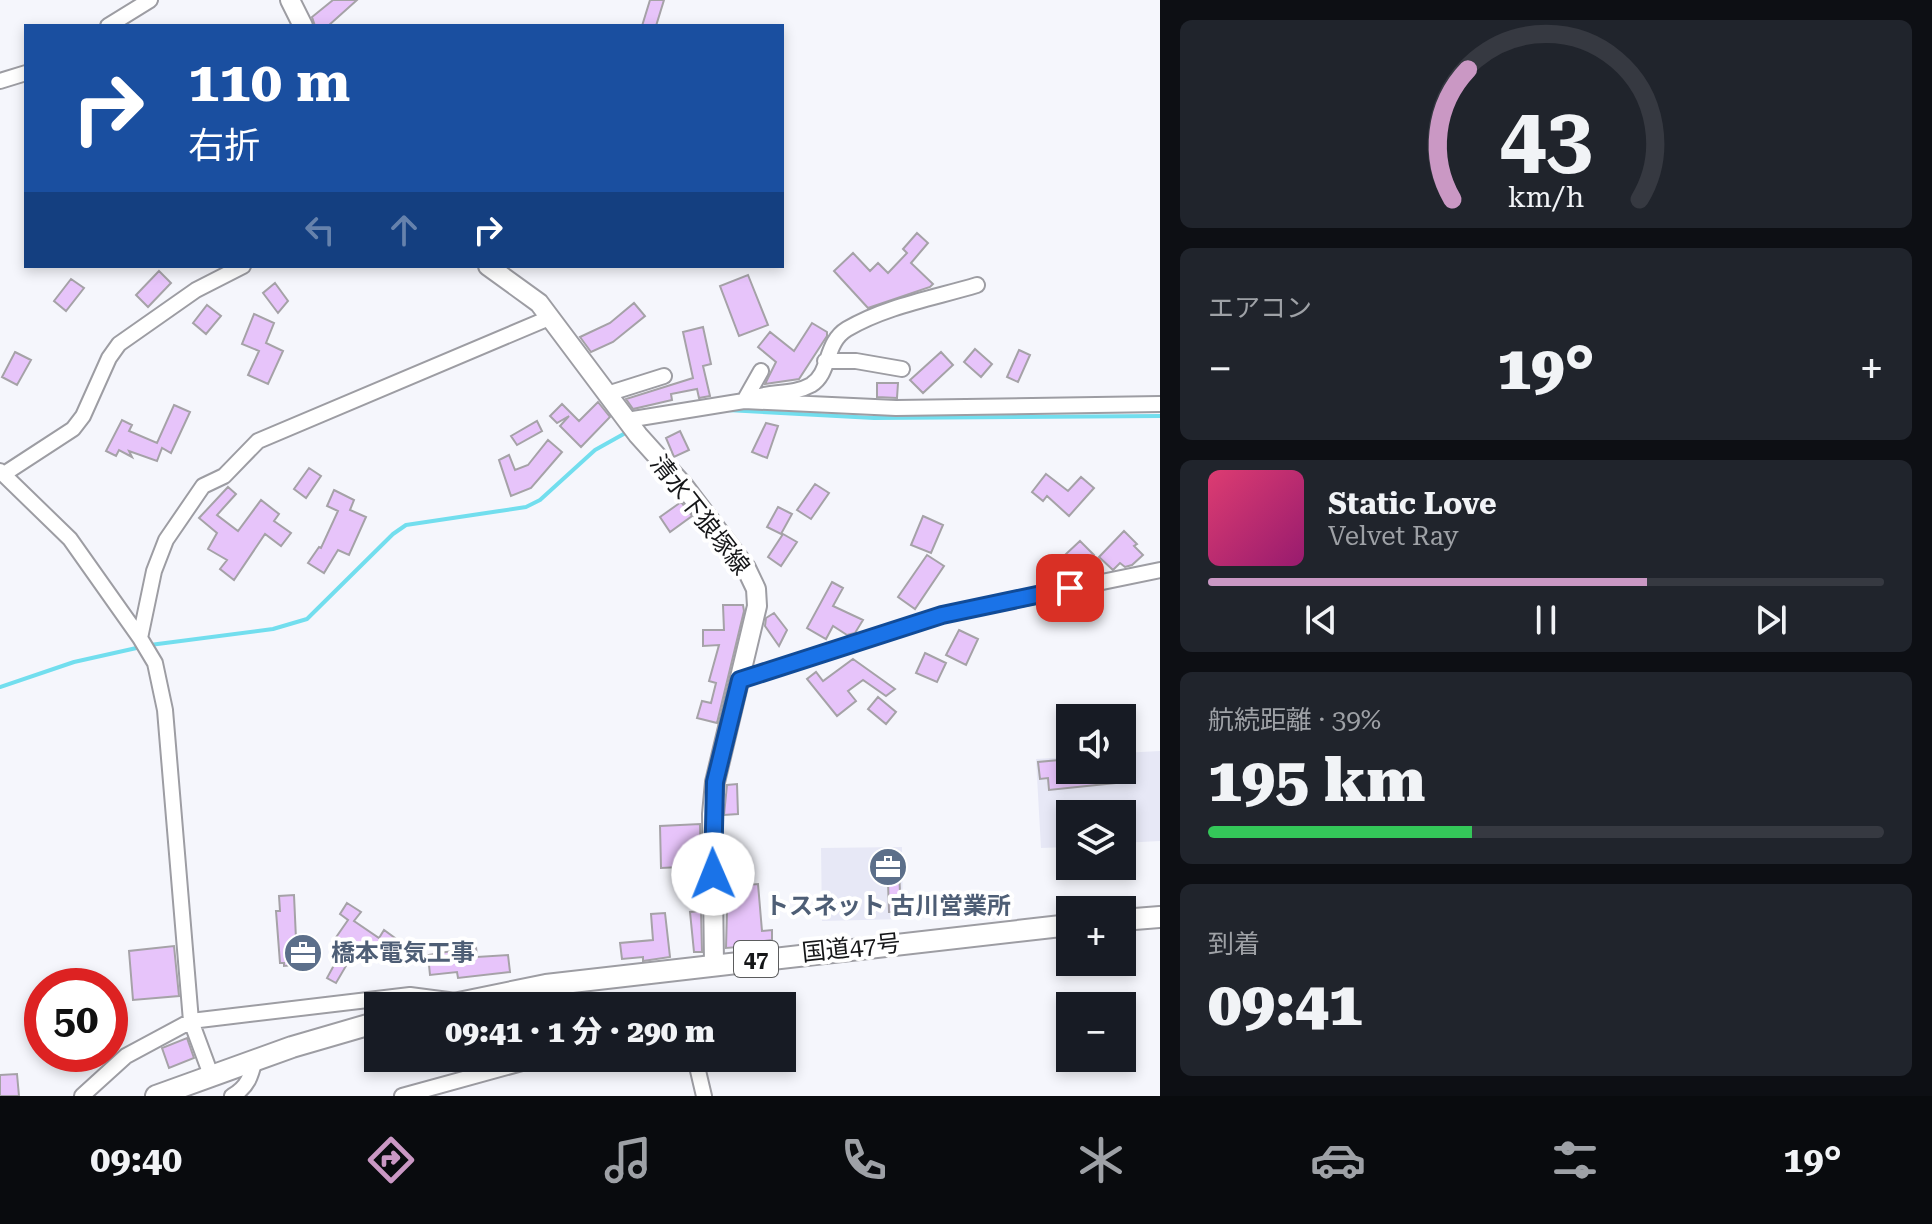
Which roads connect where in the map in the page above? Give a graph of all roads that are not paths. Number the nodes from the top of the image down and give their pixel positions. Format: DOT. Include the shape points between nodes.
graph roads {
  1 [pos="150,0"];
  2 [pos="290,0"];
  3 [pos="111,24"];
  4 [pos="302,24"];
  5 [pos="24,74"];
  6 [pos="0,81"];
  7 [pos="239,268"];
  8 [pos="491,268"];
  9 [pos="977,285"];
  10 [pos="549,318"];
  11 [pos="825,361"];
  12 [pos="902,369"];
  13 [pos="761,371"];
  14 [pos="664,376"];
  15 [pos="607,394"];
  16 [pos="744,401"];
  17 [pos="1160,404"];
  18 [pos="632,426"];
  19 [pos="2,472"];
  20 [pos="1160,570"];
  21 [pos="144,644"];
  22 [pos="740,680"];
  23 [pos="1160,917"];
  24 [pos="1136,919"];
  25 [pos="1056,926"];
  26 [pos="714,963"];
  27 [pos="512,992"];
  28 [pos="364,1000"];
  29 [pos="191,1021"];
  30 [pos="364,1026"];
  31 [pos="255,1059"];
  32 [pos="489,1072"];
  33 [pos="698,1072"];
  34 [pos="211,1075"];
  35 [pos="82,1096"];
  36 [pos="156,1096"];
  37 [pos="232,1096"];
  38 [pos="402,1096"];
  39 [pos="704,1096"];
  1 -- 3 [label="street"];
  2 -- 4 [label="main road"];
  5 -- 6 [label="street"];
  7 -- 19 [label="street" via="196,290 119,344 73,429"];
  8 -- 10 [label="main road, 清水下狼塚線" via="539,303"];
  9 -- 11 [label="street" via="847,329 832,343"];
  10 -- 15 [label="main road, 清水下狼塚線"];
  10 -- 21 [label="street" via="258,441 224,476 203,486 166,540 154,571"];
  11 -- 12 [label="street"];
  11 -- 16 [label="street" via="812,384"];
  13 -- 16 [label="street"];
  14 -- 15 [label="street"];
  15 -- 18 [label="main road, 清水下狼塚線"];
  16 -- 17 [label="street" via="911,409"];
  16 -- 18 [label="street"];
  18 -- 22 [label="main road, 清水下狼塚線" via="683,485 756,589"];
  19 -- 21 [label="street" via="70,539"];
  20 -- 22 [label="street" via="942,615"];
  21 -- 29 [label="street" via="155,663 165,710"];
  22 -- 26 [label="main road, 清水下狼塚線" via="712,814"];
  23 -- 24 [label="highway"];
  25 -- 26 [label="highway, 国道47号 / 47"];
  26 -- 27 [label="highway, 国道47号 / 47"];
  28 -- 29 [label="street"];
  29 -- 34 [label="street"];
  29 -- 35 [label="street" via="126,1056"];
  30 -- 31 [label="highway"];
  31 -- 34 [label="highway"];
  31 -- 37 [label="street" via="251,1078"];
  32 -- 38 [label="street"];
  33 -- 39 [label="street"];
  34 -- 36 [label="highway"];
}
